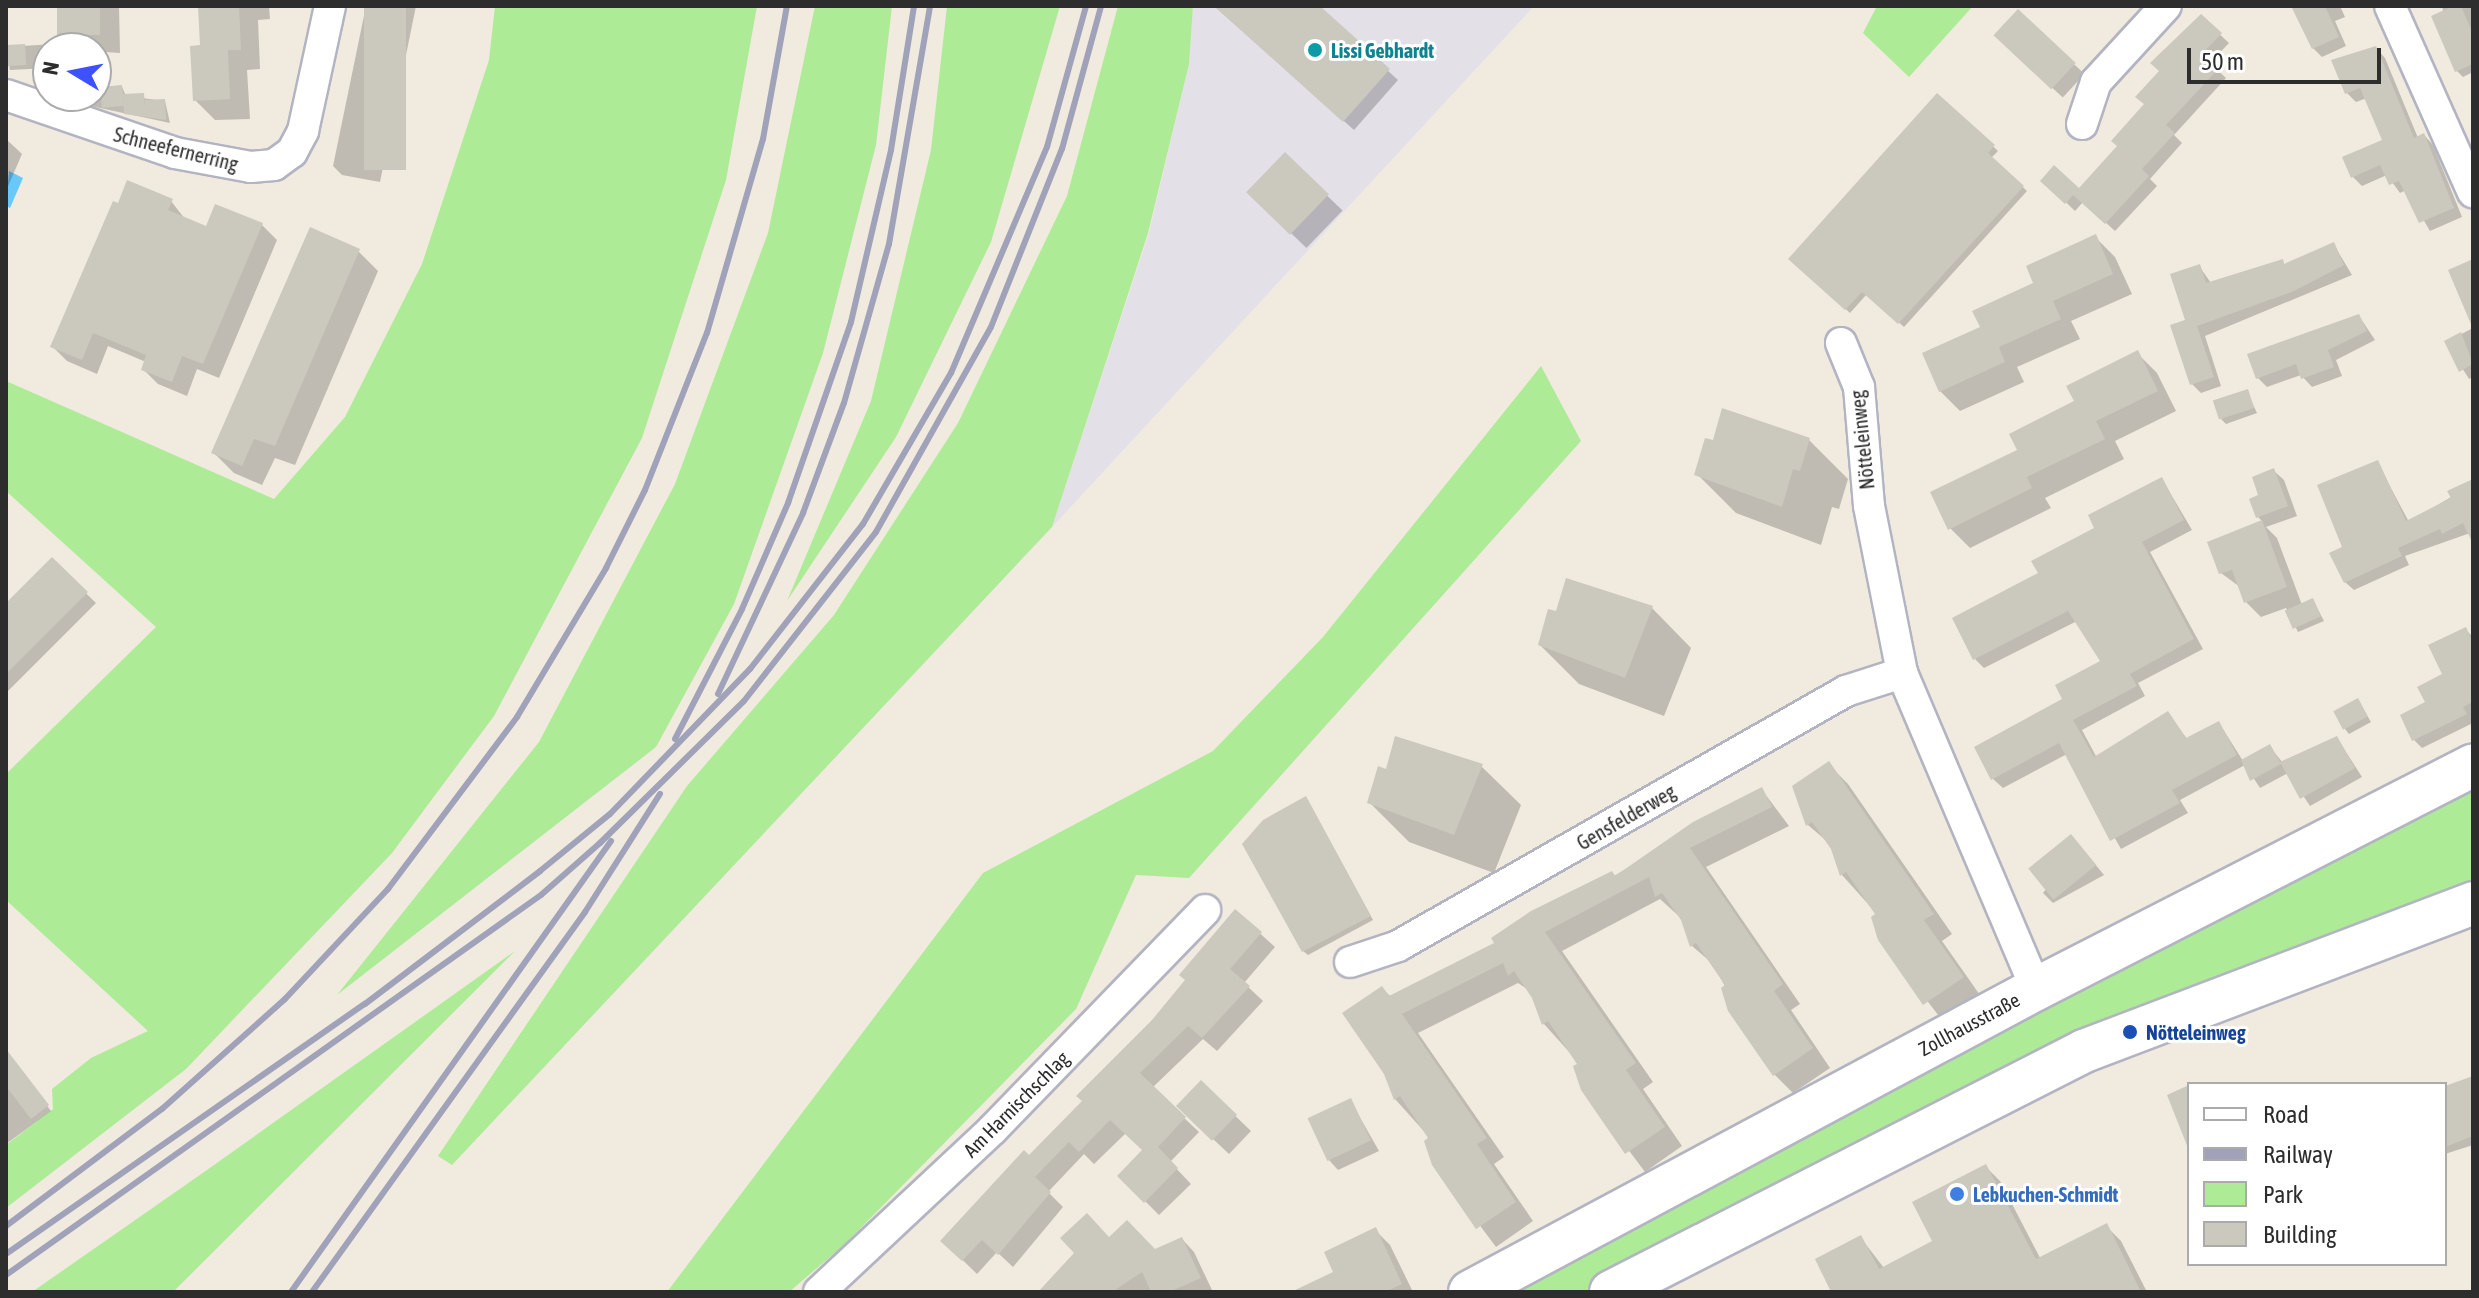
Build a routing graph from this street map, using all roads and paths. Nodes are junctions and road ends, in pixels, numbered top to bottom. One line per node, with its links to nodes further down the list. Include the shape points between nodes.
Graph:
1 (330, 6): 4 (street, Schneefernerring, via 303,131 292,152 274,165 251,167 175,153)
2 (2166, 6): 5 (street, via 2096,82)
3 (2390, 6): 6 (street)
4 (6, 95)
5 (2082, 124)
6 (2473, 192)
7 (1841, 343): 8 (street, Nötteleinweg, via 1859,387 1869,506)
8 (1902, 673): 12 (street, Gensfelderweg, via 1846,691 1398,946); 13 (street, Nötteleinweg)
9 (2473, 765): 13 (main road, Zollhausstraße)
10 (2473, 903): 16 (main road, via 2084,1051)
11 (1205, 910): 14 (street, Am Harnischschlag, via 993,1129)
12 (1350, 962)
13 (2036, 989): 15 (main road, Zollhausstraße)
14 (819, 1292)
15 (1470, 1292)
16 (1611, 1292)

